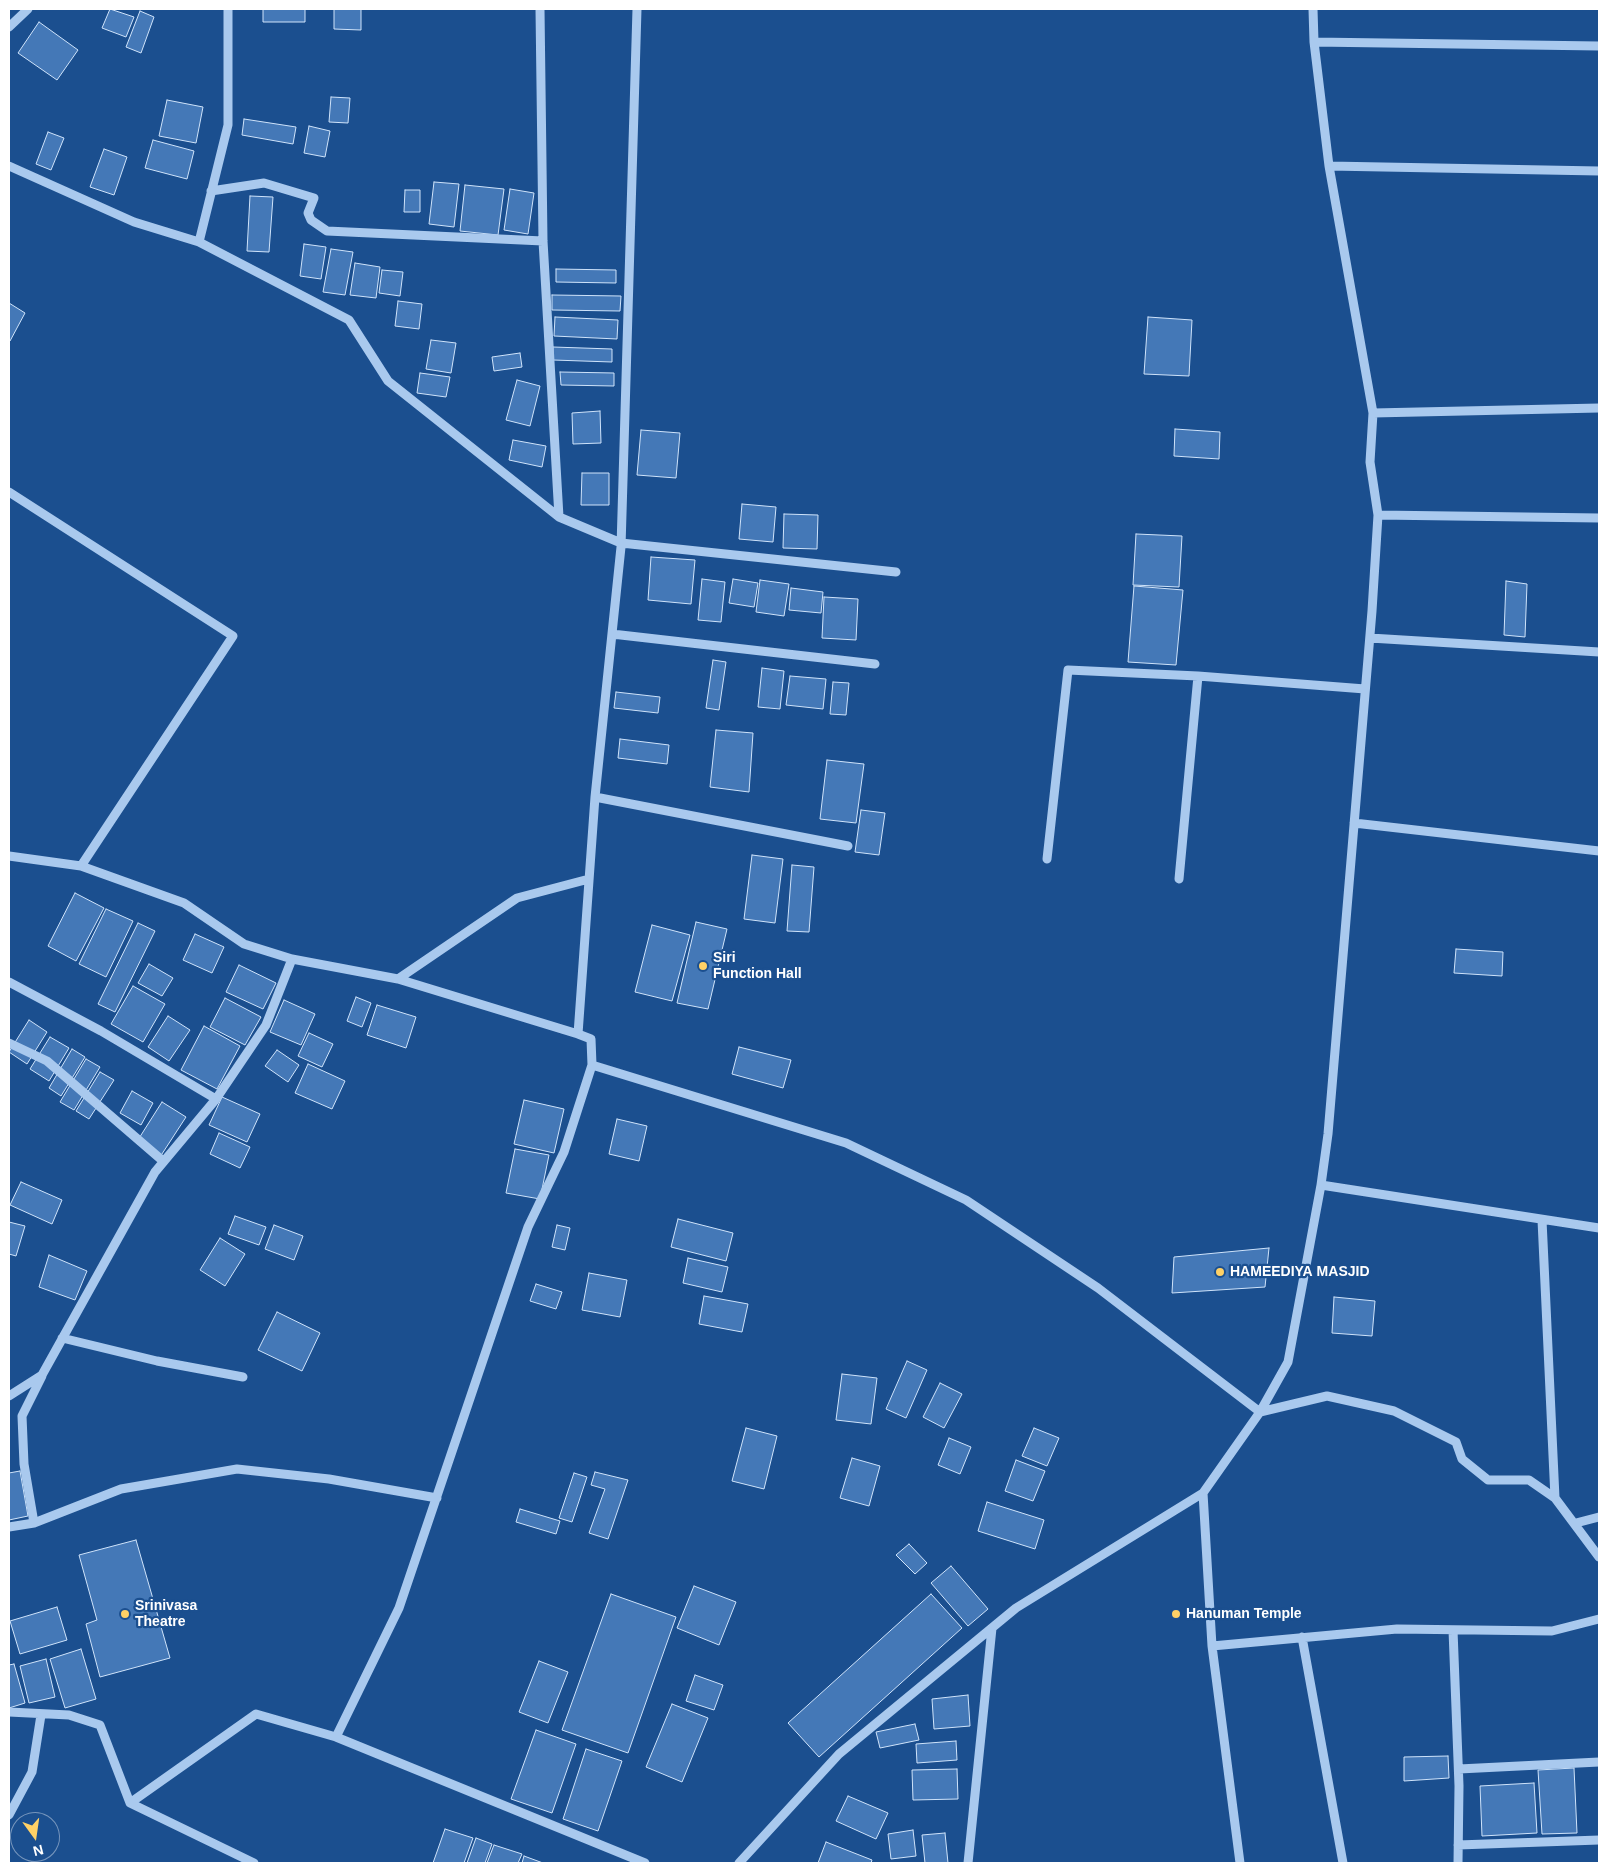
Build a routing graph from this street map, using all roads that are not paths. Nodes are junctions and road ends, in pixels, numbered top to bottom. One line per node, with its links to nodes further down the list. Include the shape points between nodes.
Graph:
1 (28, 9): 6 (street)
2 (228, 9): 12 (street, via 228,125)
3 (540, 9): 13 (street)
4 (637, 9): 21 (street)
5 (1313, 9): 7 (street)
6 (9, 27)
7 (1314, 42): 8 (street); 10 (street)
8 (1599, 46)
9 (9, 166): 14 (street, via 134,222)
10 (1329, 166): 11 (street); 16 (street)
11 (1599, 171)
12 (211, 191): 13 (street, via 264,183 314,198 308,212 311,220 327,231); 14 (street)
13 (543, 241): 19 (street)
14 (199, 242): 19 (street, via 349,320 388,381)
15 (1599, 408): 16 (street)
16 (1373, 413): 18 (street, via 1370,462)
17 (9, 492): 35 (street, via 233,636)
18 (1378, 515): 20 (street); 24 (street)
19 (559, 517): 21 (street)
20 (1599, 518)
21 (622, 542): 22 (street); 23 (street)
22 (896, 572)
23 (612, 634): 26 (street); 29 (street)
24 (1370, 638): 25 (street); 28 (street)
25 (1599, 652)
26 (875, 664)
27 (1198, 676): 28 (street); 34 (street, via 1068,670); 37 (street)
28 (1365, 689): 30 (street)
29 (595, 797): 31 (street); 36 (street)
30 (1354, 823): 32 (street); 46 (street)
31 (848, 846)
32 (1599, 851)
33 (9, 856): 35 (street)
34 (1047, 859)
35 (82, 866): 38 (street, via 184,903 244,944)
36 (589, 879): 39 (street, via 517,898); 41 (street)
37 (1179, 879)
38 (292, 959): 39 (street); 44 (street, via 266,1025)
39 (398, 979): 41 (street)
40 (9, 982): 44 (street, via 102,1031)
41 (578, 1034): 43 (street, via 591,1039)
42 (9, 1043): 45 (street, via 47,1060)
43 (592, 1065): 53 (street, via 846,1143 966,1200 1098,1288); 55 (street, via 564,1152 528,1227)
44 (216, 1099): 45 (street)
45 (163, 1160): 49 (street)
46 (1321, 1185): 47 (street); 53 (street, via 1288,1362)
47 (1542, 1220): 48 (street); 56 (street)
48 (1599, 1228)
49 (62, 1338): 50 (street); 51 (street)
50 (42, 1375): 52 (street); 58 (street, via 22,1416 24,1464)
51 (243, 1377)
52 (9, 1396)
53 (1260, 1412): 54 (street); 56 (street, via 1327,1396 1394,1411 1456,1442 1462,1459 1488,1480 1529,1480)
54 (1203, 1493): 63 (street, via 1016,1608); 66 (street)
55 (437, 1498): 58 (street, via 329,1479 238,1469 121,1489); 69 (street, via 399,1608)
56 (1555, 1498): 59 (street)
57 (1599, 1517): 59 (street)
58 (34, 1523): 60 (street)
59 (1576, 1523): 61 (street)
60 (9, 1527)
61 (1599, 1556)
62 (1599, 1619): 64 (street, via 1552,1631)
63 (992, 1628): 78 (street, via 839,1754); 79 (street)
64 (1453, 1630): 65 (street, via 1397,1629); 71 (street)
65 (1302, 1637): 66 (street); 81 (street)
66 (1212, 1646): 80 (street)
67 (9, 1712): 68 (street)
68 (41, 1715): 72 (street, via 69,1715 100,1725); 73 (street, via 32,1772)
69 (336, 1738): 72 (street, via 256,1714); 77 (street)
70 (1599, 1762): 71 (street)
71 (1459, 1768): 75 (street)
72 (130, 1803): 76 (street)
73 (9, 1815)
74 (1599, 1840): 75 (street)
75 (1458, 1845): 82 (street)
76 (254, 1863)
77 (645, 1863)
78 (739, 1863)
79 (968, 1863)
80 (1240, 1863)
81 (1343, 1863)
82 (1458, 1863)

